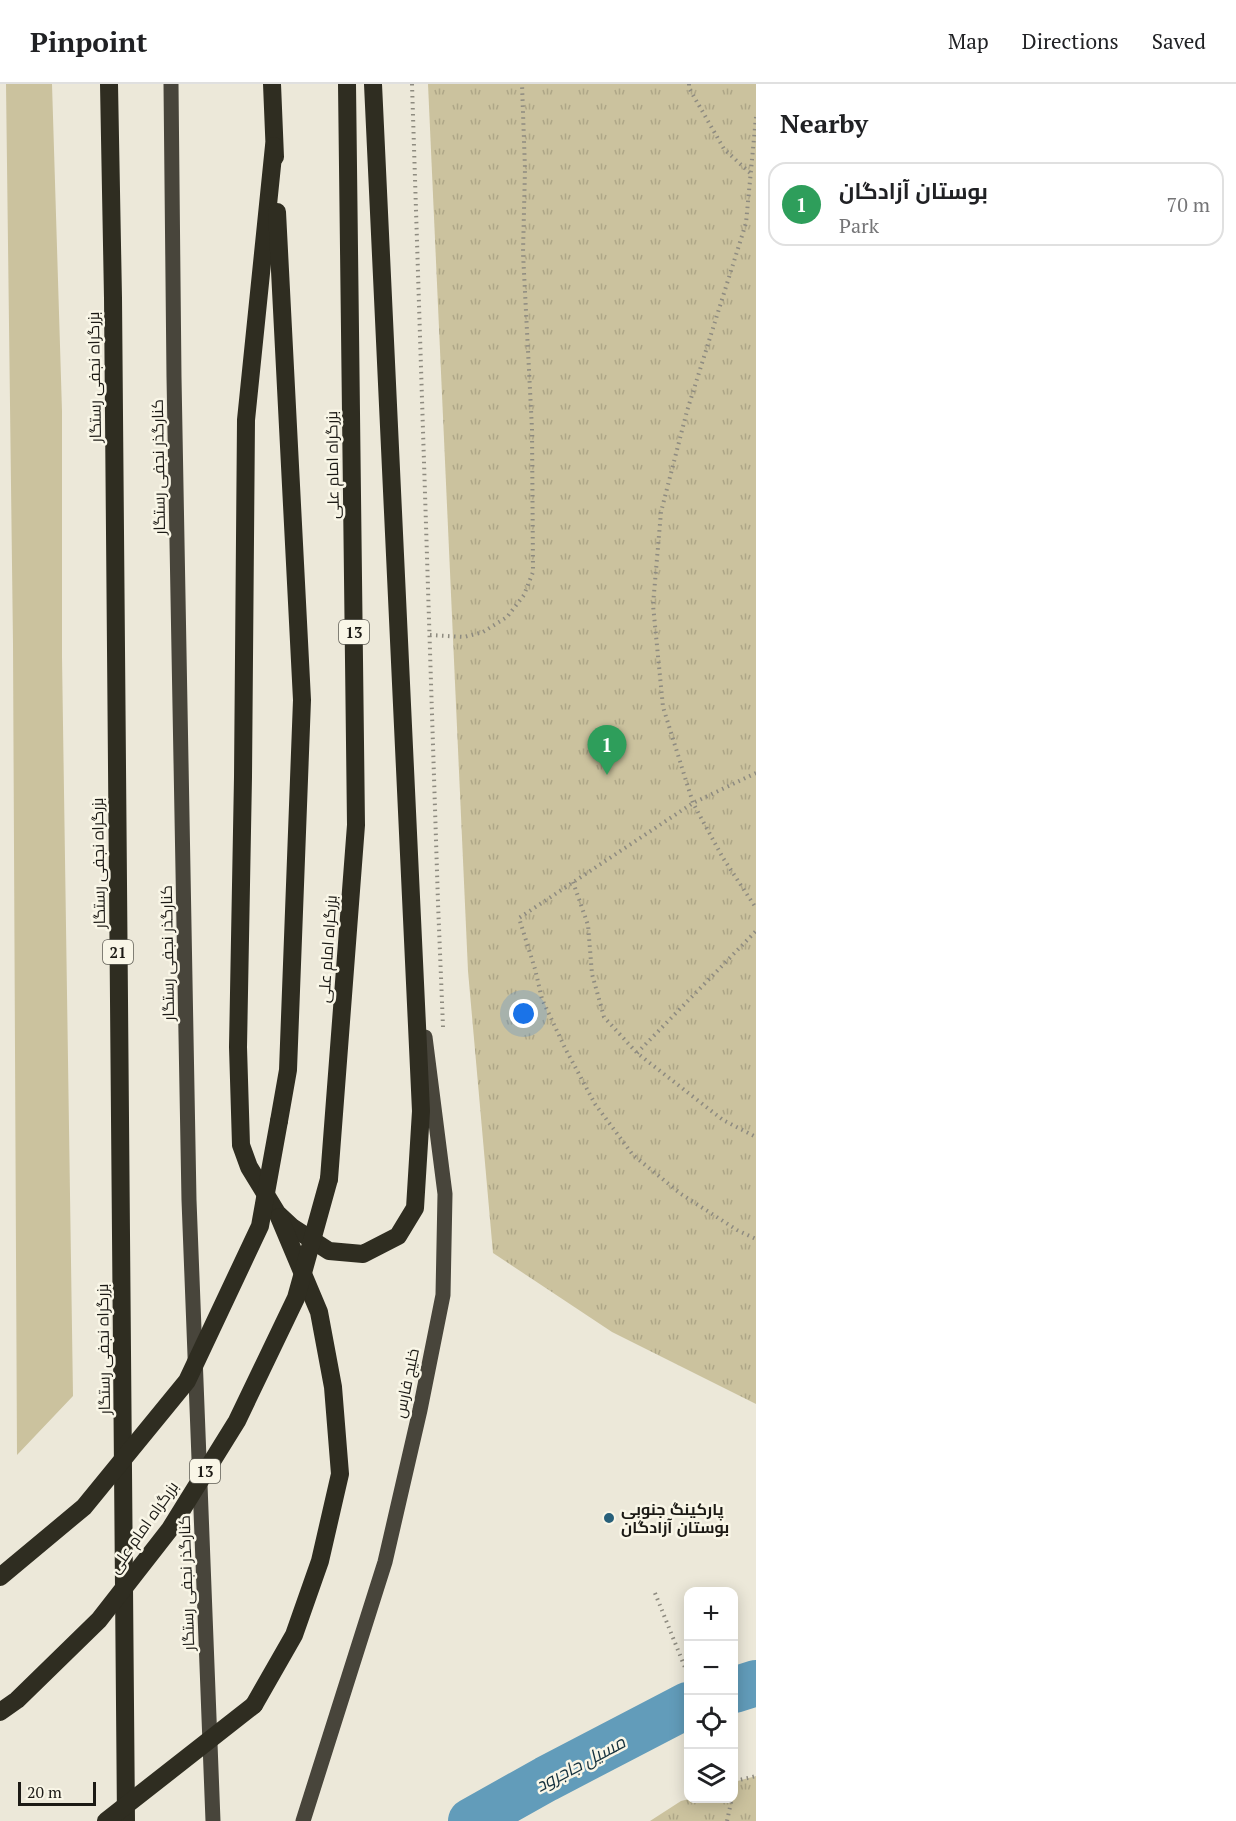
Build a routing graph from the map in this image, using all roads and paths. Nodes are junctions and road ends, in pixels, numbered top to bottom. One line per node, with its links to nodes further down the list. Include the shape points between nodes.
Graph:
1 (109, 84): 30 (highway, بزرگراه نجفی رستگار / 21)
2 (171, 84): 31 (main road, کنارگذر نجفی رستگار, via 189,1200)
3 (272, 84): 9 (highway, بزرگراه امام علی)
4 (347, 84): 25 (highway, بزرگراه امام علی / 13, bridge, via 356,825 329,1179 296,1298 231,1430 170,1529 99,1620)
5 (373, 84): 17 (highway)
6 (522, 84): 11 (path, via 533,572 524,596 507,617 483,632 464,637)
7 (689, 84): 10 (path, via 724,148)
8 (756, 117): 10 (path)
9 (274, 146): 20 (highway, via 246,420 238,1047 241,1145 249,1167); 22 (highway, بزرگراه امام علی, bridge, via 302,700 288,1070 260,1226 187,1381 84,1507)
10 (750, 173): 13 (path, via 746,224 687,411 661,512 653,605 663,707)
11 (430, 635)
12 (756, 773): 13 (path)
13 (693, 803): 14 (path); 15 (path)
14 (573, 882): 18 (path, via 588,925 592,974 604,1017); 21 (path, via 519,918 542,999 564,1048 595,1104 633,1155 681,1194)
15 (756, 908)
16 (756, 931): 18 (path)
17 (413, 940): 20 (highway, via 421,1111 415,1208 398,1236 363,1254 329,1251); 32 (main road, خلیج فارس, via 445,1194 443,1294 385,1562)
18 (637, 1053): 19 (path, via 723,1119)
19 (756, 1137)
20 (277, 1213): 29 (highway, bridge, via 319,1312 333,1387 340,1474 320,1561 294,1635 254,1705)
21 (756, 1239)
22 (0, 1577)
23 (655, 1593): 24 (path)
24 (684, 1665)
25 (0, 1712)
26 (756, 1776): 27 (path)
27 (738, 1778)
28 (731, 1803): 33 (path)
29 (106, 1821)
30 (126, 1821)
31 (213, 1821)
32 (303, 1821)
33 (727, 1821)

